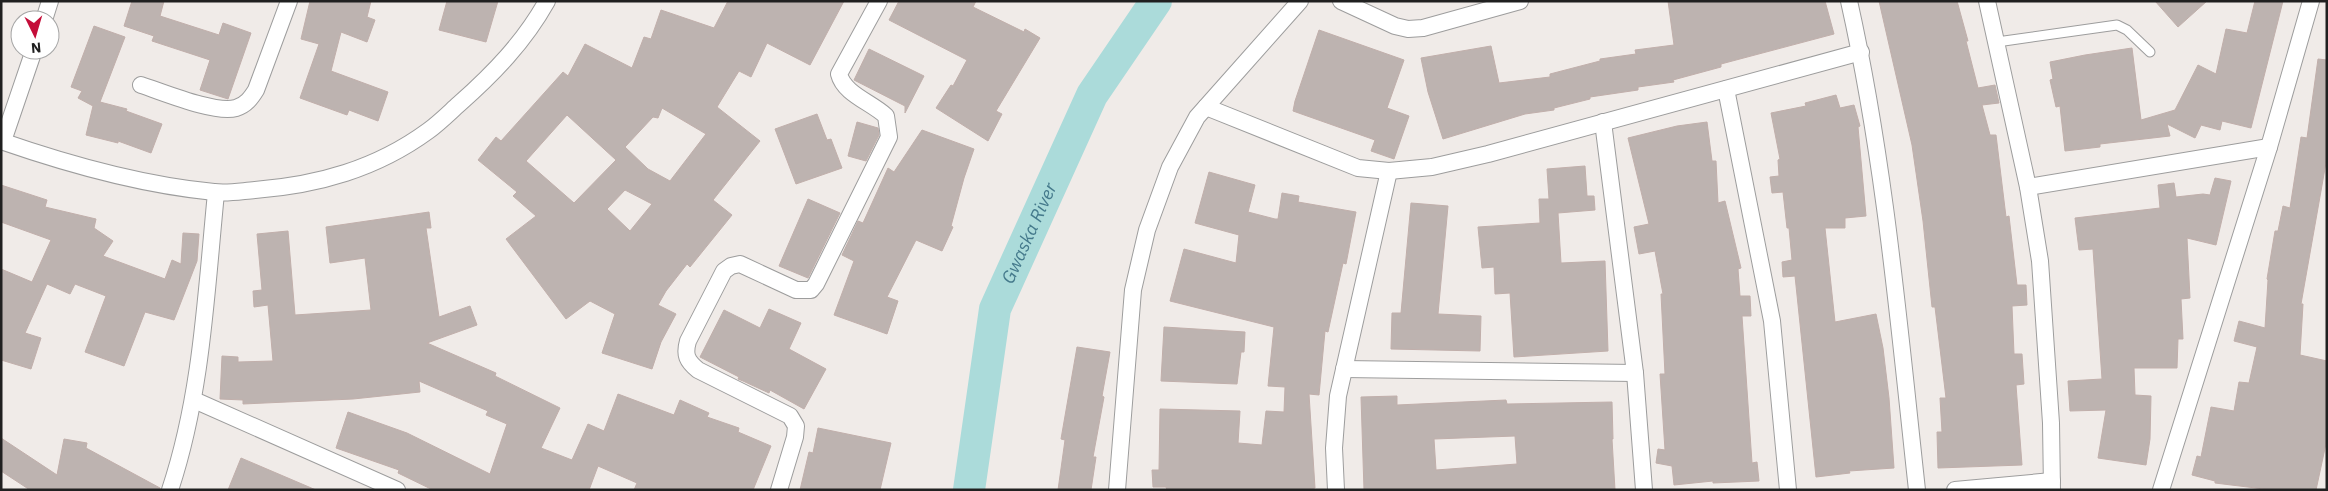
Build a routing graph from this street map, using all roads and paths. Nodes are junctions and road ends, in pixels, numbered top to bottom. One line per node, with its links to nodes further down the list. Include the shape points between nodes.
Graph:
1 (289, 1): 14 (street, via 256,90 247,102 236,108 220,110)
2 (547, 1): 22 (street, via 531,29 499,67 428,131 391,154 343,175 295,186)
3 (879, 1): 29 (street, via 839,74 846,88 886,116 889,137 816,284 811,290 796,290 740,264 731,266 724,271 685,352 689,363 698,370 790,416 796,426 795,437)
4 (1300, 1): 16 (street)
5 (1341, 1): 6 (street, via 1408,29 1423,28)
6 (1520, 1)
7 (1849, 1): 11 (street)
8 (1987, 1): 10 (street)
9 (2311, 1): 19 (street)
10 (1997, 42): 12 (lane, via 2117,25); 21 (street)
11 (1861, 52): 15 (street); 34 (street, via 1887,215)
12 (2150, 52)
13 (30, 60): 18 (street)
14 (141, 86)
15 (1726, 89): 17 (street); 33 (street, via 1772,321)
16 (1206, 107): 20 (street, via 1358,168); 30 (street, via 1197,117 1170,167 1147,230 1133,290)
17 (1603, 122): 20 (street, via 1432,167); 24 (street)
18 (2, 141): 22 (street, via 135,180)
19 (2269, 148): 21 (street); 36 (street)
20 (1389, 171): 23 (street)
21 (2028, 187): 26 (street, via 2040,261)
22 (216, 193): 25 (street)
23 (1344, 369): 24 (street); 31 (street, via 1338,396 1334,448)
24 (1635, 374): 32 (street)
25 (194, 400): 27 (street); 28 (street)
26 (2052, 486): 35 (street)
27 (170, 490)
28 (397, 490)
29 (780, 490)
30 (1117, 490)
31 (1336, 490)
32 (1644, 490)
33 (1788, 490)
34 (1917, 490)
35 (1955, 490)
36 (2162, 490)

